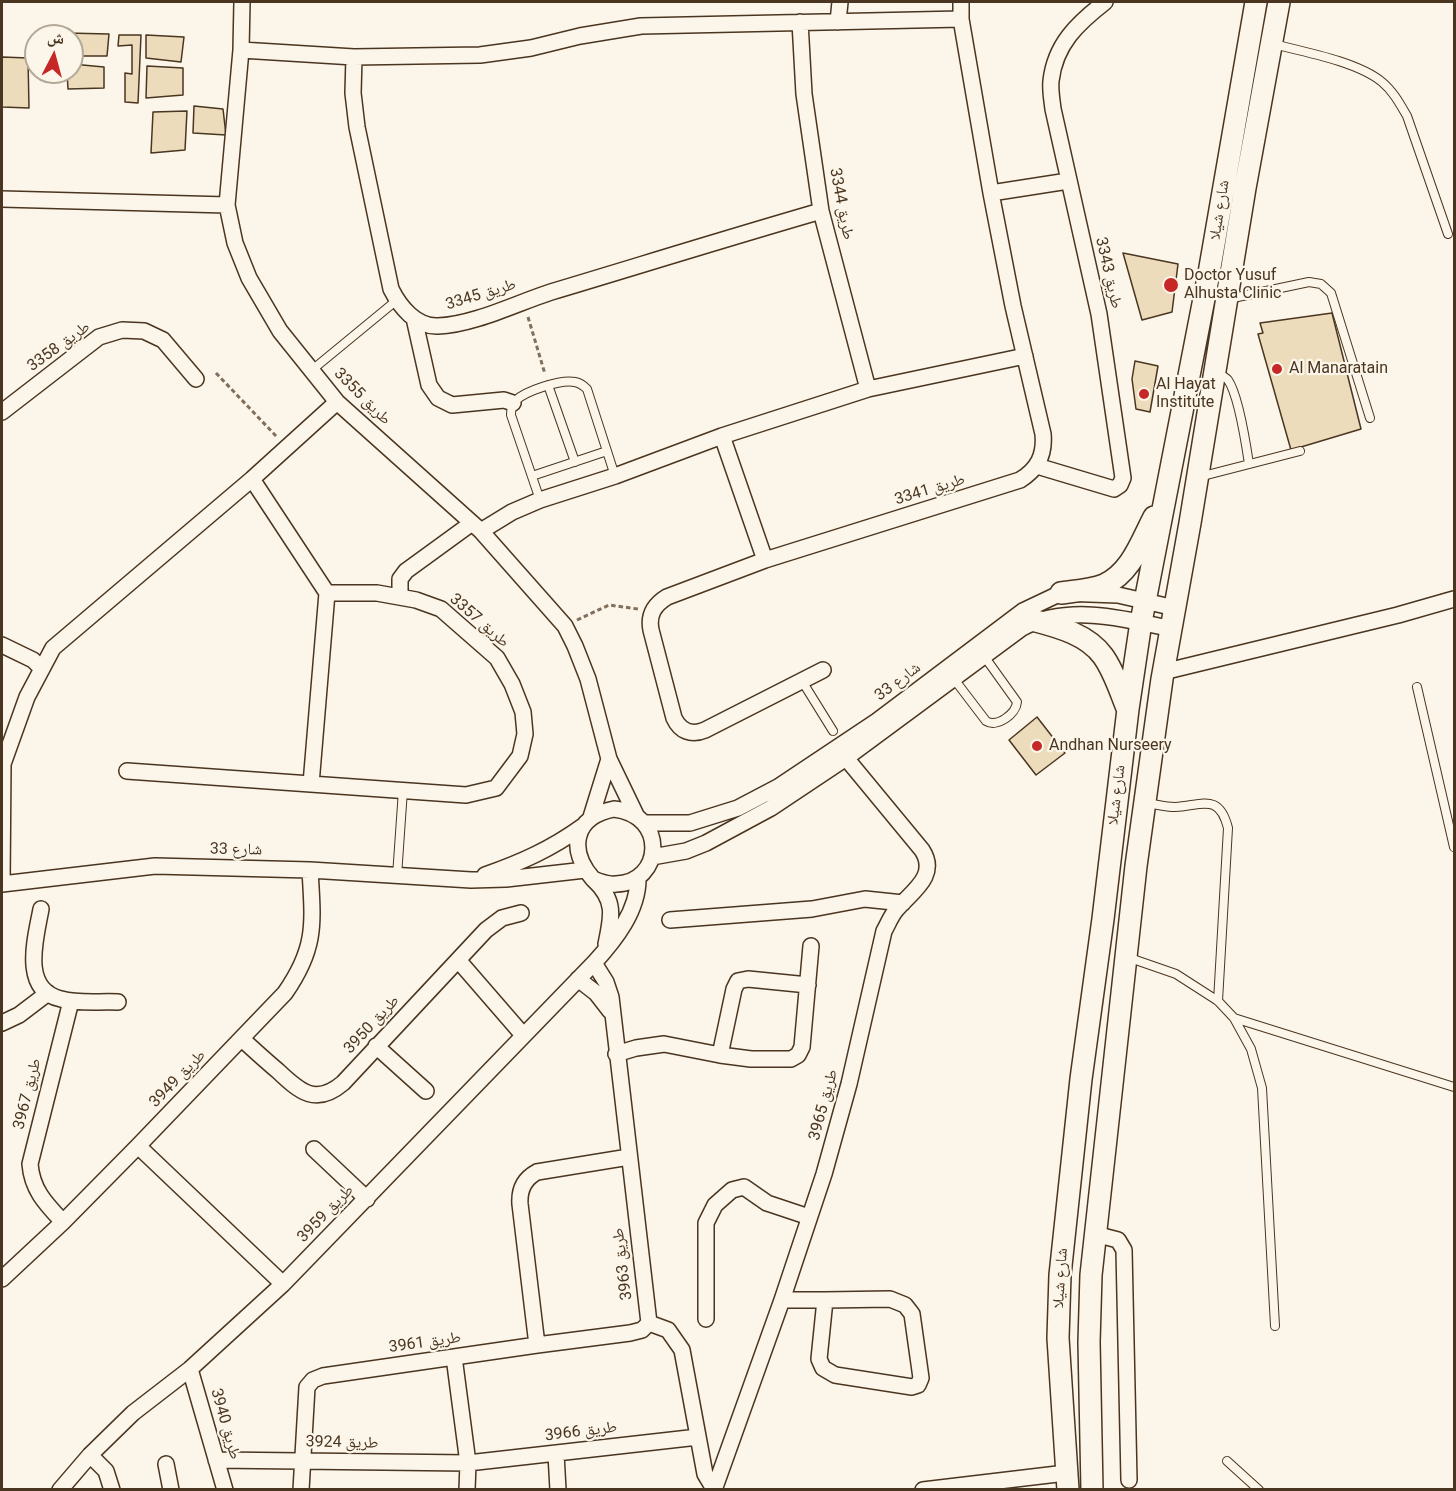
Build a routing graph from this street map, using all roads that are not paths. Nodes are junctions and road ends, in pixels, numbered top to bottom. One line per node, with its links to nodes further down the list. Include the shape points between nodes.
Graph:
1 (242, 2): 11 (street, طريق 3355)
2 (840, 2): 9 (street)
3 (961, 2): 7 (street)
4 (1105, 2): 13 (street, طريق 3343, via 1072,29 1058,54 1051,81)
5 (1256, 2): 42 (main road, شارع شيلا)
6 (1279, 2): 10 (main road, شارع شيلا)
7 (961, 19): 9 (street); 14 (street)
8 (800, 22): 9 (street); 12 (street, via 641,26 480,55); 17 (street, طريق 3344, via 804,94)
9 (838, 22)
10 (1271, 44): 18 (lane, via 1365,71 1383,82 1407,116); 19 (main road, شارع شيلا)
11 (241, 50): 12 (street); 16 (street, طريق 3355)
12 (354, 57): 20 (street, via 357,127 391,289)
13 (1068, 180): 14 (street); 37 (street, طريق 3343, via 1099,314 1123,478 1114,489)
14 (991, 193): 22 (street)
15 (2, 199): 16 (street)
16 (227, 205): 23 (street, طريق 3355, via 235,243 249,278 280,331)
17 (821, 211): 21 (street, طريق 3345, via 467,321 437,327); 27 (street, طريق 3344)
18 (1448, 234)
19 (1227, 299): 24 (main road, شارع شيلا); 31 (lane, via 1309,282 1321,284 1331,293)
20 (397, 300): 21 (street); 23 (lane)
21 (414, 318): 29 (street, via 429,385 438,398 452,405 504,400)
22 (1025, 356): 27 (street); 37 (street, via 1043,434 1042,456)
23 (312, 370): 28 (street, طريق 3355)
24 (1215, 372): 36 (lane, via 1231,386); 40 (main road, شارع شيلا)
25 (196, 379): 30 (street, طريق 3358, via 163,339 144,331 122,330 99,337)
26 (548, 385): 29 (lane); 33 (lane, via 577,382 587,389); 35 (lane)
27 (868, 389): 32 (street)
28 (337, 402): 41 (street); 44 (street, طريق 3355)
29 (513, 403): 38 (lane, via 511,415)
30 (2, 412)
31 (1370, 418)
32 (722, 436): 39 (street); 45 (street)
33 (607, 451): 35 (lane); 39 (lane)
34 (1300, 451): 36 (lane)
35 (575, 462): 38 (lane)
36 (1250, 464): 40 (lane)
37 (1037, 466): 45 (street, طريق 3341, via 1020,480)
38 (532, 476): 43 (lane)
39 (615, 476): 43 (street)
40 (1197, 477): 51 (main road, شارع شيلا)
41 (252, 478): 46 (street); 57 (street, via 53,648)
42 (1166, 492): 47 (main road, via 1132,560 1120,574 1104,585); 50 (main road, شارع شيلا)
43 (540, 500): 44 (street)
44 (477, 527): 48 (street, via 406,571 400,579); 66 (street, طريق 3355, via 564,626 588,679)
45 (765, 560): 61 (street, طريق 3341, via 667,597 652,611 651,630 674,718 681,729 699,733)
46 (327, 593): 48 (street, طريق 3357); 69 (street)
47 (1061, 593): 50 (street, شارع 33); 72 (street, شارع 33, via 1023,611 877,721 778,787 738,808 690,823)
48 (400, 597): 70 (street, طريق 3357, via 441,609 497,658 523,712 525,734 520,756 496,788 466,795)
49 (1455, 599): 59 (street)
50 (1145, 600): 51 (street, شارع 33); 53 (main road, شارع شيلا)
51 (1174, 608): 54 (main road, شارع شيلا)
52 (1036, 621): 53 (street, شارع 33, via 1081,614); 56 (street, شارع 33); 63 (main road, via 1072,633 1102,654)
53 (1140, 622): 54 (street, شارع 33); 63 (main road, شارع شيلا)
54 (1172, 629): 59 (main road, شارع شيلا)
55 (2, 645): 57 (street, via 33,660)
56 (984, 656): 60 (street, شارع 33); 60 (lane, via 1017,702 1015,710 998,723 986,721)
57 (42, 669): 67 (street)
58 (823, 670): 61 (street)
59 (1163, 672): 71 (main road, شارع شيلا)
60 (954, 679): 65 (street, شارع 33)
61 (802, 681): 64 (lane)
62 (1417, 687): 74 (lane)
63 (1128, 709): 133 (main road, شارع شيلا, via 1060,1275 1058,1338)
64 (833, 731)
65 (846, 758): 75 (street, شارع 33, via 771,808 706,843); 82 (street, طريق 3965, via 926,856 926,878)
66 (609, 759): 72 (street, طريق 3355); 73 (street)
67 (2, 764): 81 (street)
68 (127, 771): 69 (street, طريق 3357)
69 (311, 784): 70 (street, طريق 3357)
70 (403, 790): 78 (lane)
71 (1144, 803): 88 (main road, شارع شيلا); 95 (lane, via 1173,807 1203,802 1224,814 1228,828)
72 (640, 819): 73 (street, via 625,810 614,809); 75 (street, via 651,834)
73 (587, 822): 77 (street, via 578,849); 80 (street, شارع 33, via 556,845)
74 (1455, 847)
75 (652, 857): 79 (street)
76 (310, 870): 78 (street, شارع 33); 81 (street, شارع 33, via 155,866); 101 (street, طريق 3949, via 313,918 309,950 285,993)
77 (589, 875): 79 (street, via 616,885); 80 (street, شارع 33); 87 (street, طريق 3959, via 602,887 611,908)
78 (397, 876): 80 (street, شارع 33)
79 (638, 877): 87 (street, طريق 3959, via 634,904)
80 (471, 880)
81 (2, 884)
82 (903, 903): 85 (street, via 866,899 812,909); 111 (street, طريق 3965, via 884,931 843,1106)
83 (41, 909): 93 (street, via 33,962 35,974)
84 (521, 913): 89 (street, طريق 3950, via 502,918)
85 (670, 920)
86 (811, 946): 92 (street)
87 (605, 950): 90 (street, طريق 3959)
88 (1125, 957): 95 (lane, via 1176,974); 113 (main road, شارع شيلا)
89 (458, 960): 100 (street); 102 (street, طريق 3950)
90 (594, 963): 91 (street, طريق 3959); 97 (street, طريق 3963, via 608,990)
91 (578, 979): 97 (street); 100 (street, طريق 3959)
92 (808, 985): 104 (street, via 738,981); 104 (street, via 798,1055 792,1059 751,1059)
93 (48, 993): 94 (street); 99 (street)
94 (71, 1001): 96 (street); 112 (street, طريق 3967, via 30,1164 37,1192)
95 (1218, 1001): 98 (lane)
96 (118, 1002)
97 (612, 1013): 103 (street, طريق 3963)
98 (1234, 1018): 105 (lane); 120 (lane, via 1251,1049 1262,1088)
99 (2, 1023)
100 (523, 1035): 110 (street, طريق 3959)
101 (242, 1039): 102 (street, طريق 3950, via 297,1089 316,1095 336,1089); 107 (street, طريق 3949)
102 (376, 1046): 106 (street)
103 (616, 1054): 104 (street, via 664,1044); 109 (street, طريق 3963)
104 (720, 1055)
105 (1455, 1087)
106 (426, 1091)
107 (138, 1146): 112 (street, طريق 3949); 115 (street)
108 (314, 1149): 110 (street)
109 (629, 1157): 119 (street, طريق 3963); 121 (street, via 544,1170 530,1176 521,1189)
110 (367, 1198): 115 (street, طريق 3959)
111 (809, 1217): 116 (street, طريق 3965); 118 (street, via 767,1203 744,1187 732,1190 715,1205 705,1223)
112 (63, 1222): 114 (street, طريق 3949)
113 (1095, 1234): 132 (street, via 1118,1240 1124,1250); 143 (main road, شارع شيلا, via 1089,1342)
114 (2, 1279)
115 (283, 1284): 123 (street, طريق 3959)
116 (782, 1300): 117 (street); 134 (street, طريق 3965)
117 (825, 1300): 117 (street, via 890,1299 905,1305 913,1320 921,1378 918,1385 826,1371 819,1359)
118 (706, 1319)
119 (649, 1323): 121 (street, طريق 3961, via 630,1333); 124 (street, via 668,1330 682,1350)
120 (1275, 1326)
121 (537, 1345): 122 (street, طريق 3961)
122 (454, 1357): 128 (street, طريق 3961, via 312,1380 308,1387); 130 (street)
123 (190, 1369): 126 (street, طريق 3959, via 133,1413); 127 (street, طريق 3940)
124 (698, 1437): 125 (street, طريق 3966); 134 (street, via 705,1474)
125 (556, 1454): 130 (street, طريق 3966); 141 (street)
126 (90, 1455): 135 (street, طريق 3959); 136 (street, via 106,1471)
127 (216, 1460): 128 (street, طريق 3924); 138 (street, طريق 3940)
128 (302, 1461): 130 (street, طريق 3924); 139 (street, طريق 3961)
129 (1227, 1461): 144 (lane)
130 (468, 1463): 140 (street)
131 (166, 1464): 137 (street)
132 (1129, 1480)
133 (1067, 1481): 142 (street)
134 (714, 1489)
135 (60, 1490)
136 (112, 1490)
137 (171, 1490)
138 (225, 1490)
139 (302, 1490)
140 (467, 1490)
141 (558, 1490)
142 (923, 1490)
143 (1092, 1490)
144 (1259, 1490)

